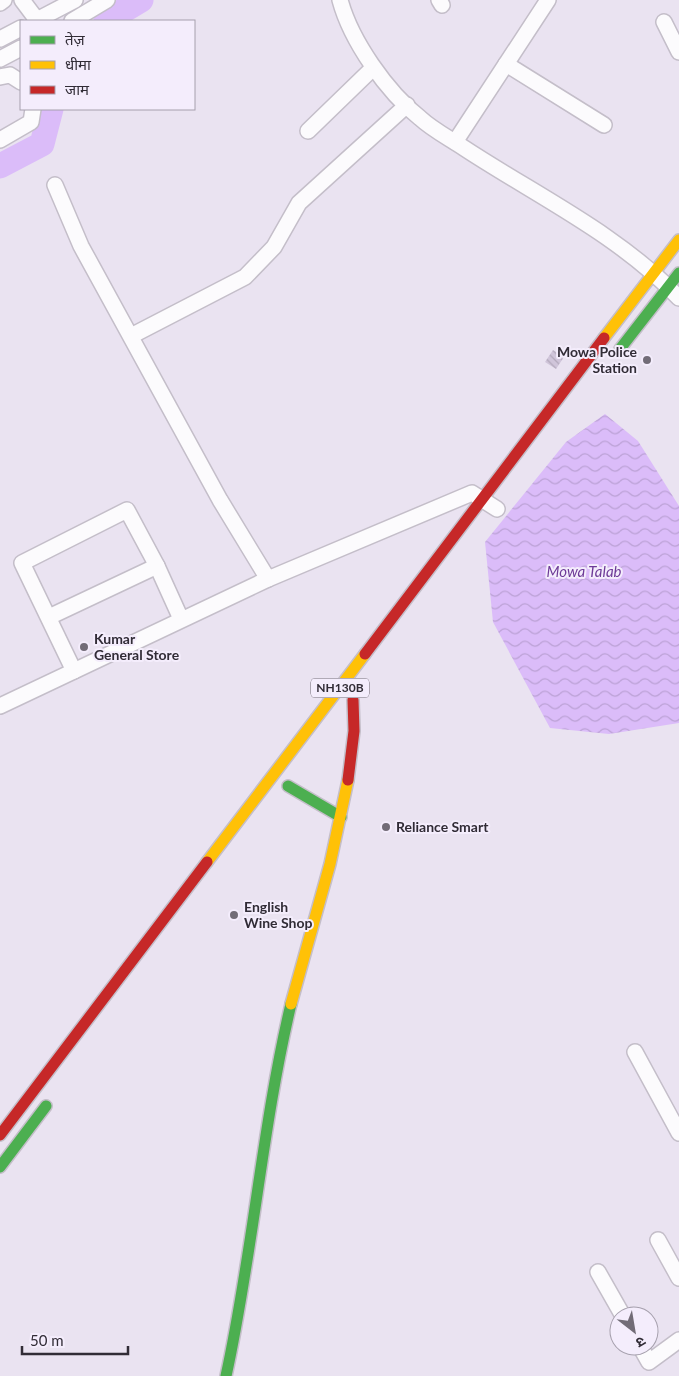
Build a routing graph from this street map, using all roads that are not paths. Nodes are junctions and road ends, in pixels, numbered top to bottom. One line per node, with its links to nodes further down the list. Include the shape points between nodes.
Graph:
1 (4, 0): 7 (street)
2 (22, 0): 8 (street)
3 (75, 0): 9 (street)
4 (107, 0): 10 (street)
5 (340, 0): 18 (street, via 343,13)
6 (548, 0): 17 (street)
7 (0, 3)
8 (35, 20)
9 (38, 20)
10 (74, 20)
11 (664, 22): 15 (street)
12 (20, 29): 13 (street)
13 (0, 39)
14 (20, 49): 16 (street)
15 (679, 52)
16 (0, 59)
17 (506, 64): 23 (street); 26 (street)
18 (373, 68): 21 (street); 24 (street)
19 (0, 77): 20 (street, via 10,75)
20 (20, 81)
21 (407, 105): 26 (street, via 419,118); 32 (street, via 300,203 274,247 245,276)
22 (33, 110): 25 (street, via 31,122)
23 (604, 125)
24 (308, 131)
25 (0, 140)
26 (455, 142): 30 (street, via 605,235)
27 (55, 185): 32 (street, via 81,246)
28 (679, 240): 30 (main road, NH130B)
29 (679, 273): 31 (main road)
30 (654, 274): 31 (street); 34 (main road, NH130B)
31 (674, 292): 33 (main road)
32 (131, 336): 37 (street, via 215,491)
33 (615, 356)
34 (484, 500): 35 (street); 37 (street, via 472,493); 48 (main road, NH130B)
35 (497, 509)
36 (157, 566): 38 (street); 38 (street, via 127,510 22,563); 39 (street)
37 (268, 579): 39 (street)
38 (49, 618): 40 (street)
39 (181, 619): 40 (street)
40 (74, 671): 41 (street)
41 (0, 706)
42 (339, 718): 44 (main road, NH130B, via 356,696 355,729)
43 (288, 786): 44 (main road)
44 (341, 817): 58 (main road, via 285,1029 268,1119 243,1292)
45 (636, 1052): 47 (street)
46 (54, 1096): 49 (main road)
47 (679, 1133)
48 (0, 1135)
49 (0, 1167)
50 (658, 1240): 52 (street)
51 (598, 1272): 53 (street)
52 (679, 1278)
53 (617, 1306)
54 (679, 1340): 55 (street)
55 (659, 1355)
56 (646, 1356): 57 (street, via 649,1362)
57 (657, 1356)
58 (226, 1376)

